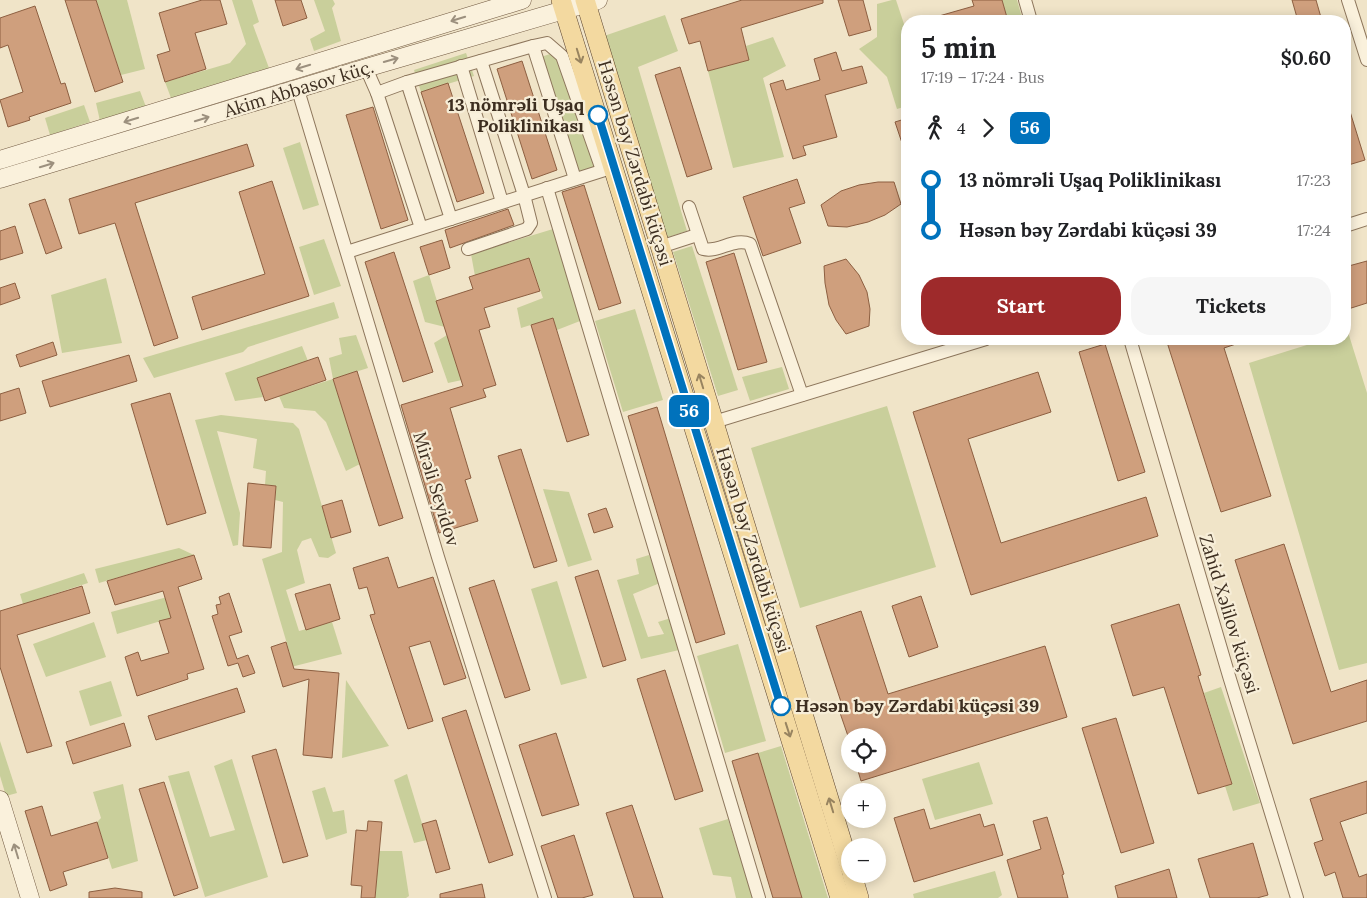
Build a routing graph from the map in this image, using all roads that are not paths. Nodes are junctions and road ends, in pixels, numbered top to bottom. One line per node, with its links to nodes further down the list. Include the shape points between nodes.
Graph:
1 (522, 0): 5 (main road, Akim Abbasov küç.)
2 (1025, 0): 7 (street)
3 (1348, 0): 10 (street)
4 (590, 1): 6 (main road, Akim Abbasov küç.); 30 (main road, Həsən bəy Zərdabi küçəsi)
5 (486, 5): 9 (main road, Akim Abbasov küç., one-way to 9)
6 (563, 5): 13 (main road, Akim Abbasov küç., one-way to 6); 18 (main road, Həsən bəy Zərdabi küçəsi, one-way to 18)
7 (1030, 15)
8 (534, 46): 11 (street); 18 (street, via 547,43 562,56); 20 (street)
9 (360, 49): 13 (main road); 17 (main road, Akim Abbasov küç., one-way to 17)
10 (1367, 60)
11 (481, 61): 12 (street); 22 (street)
12 (460, 66): 14 (street); 23 (street)
13 (366, 68): 15 (main road, Akim Abbasov küç.); 16 (street)
14 (407, 82): 16 (street); 25 (street)
15 (298, 90): 19 (main road, Akim Abbasov küç., one-way to 15); 32 (street, Mirəli Seyidov)
16 (377, 93): 28 (street)
17 (0, 160)
18 (608, 169): 20 (street); 43 (main road, Həsən bəy Zərdabi küçəsi, one-way to 43)
19 (0, 179)
20 (575, 179): 21 (street)
21 (547, 188): 22 (street); 42 (street)
22 (524, 195): 23 (street); 31 (street, via 531,223 527,229)
23 (502, 202): 25 (street)
24 (689, 207): 29 (street)
25 (451, 219): 28 (street)
26 (1367, 219): 27 (street)
27 (1351, 224)
28 (421, 228): 32 (street)
29 (697, 235): 30 (street); 35 (street, via 703,249 732,243 750,244)
30 (660, 247): 36 (main road, Həsən bəy Zərdabi küçəsi, one-way to 30)
31 (468, 249)
32 (346, 252): 41 (street, Mirəli Seyidov)
33 (966, 345): 35 (street)
34 (1132, 345): 45 (street, Zahid Xəlilov küçəsi)
35 (802, 395): 36 (street)
36 (714, 422): 38 (main road, Həsən bəy Zərdabi küçəsi, one-way to 36)
37 (0, 800): 40 (main road, one-way to 37)
38 (841, 838)
39 (855, 883): 44 (main road)
40 (30, 898)
41 (545, 898)
42 (759, 898)
43 (840, 898)
44 (859, 898)
45 (1297, 898)

